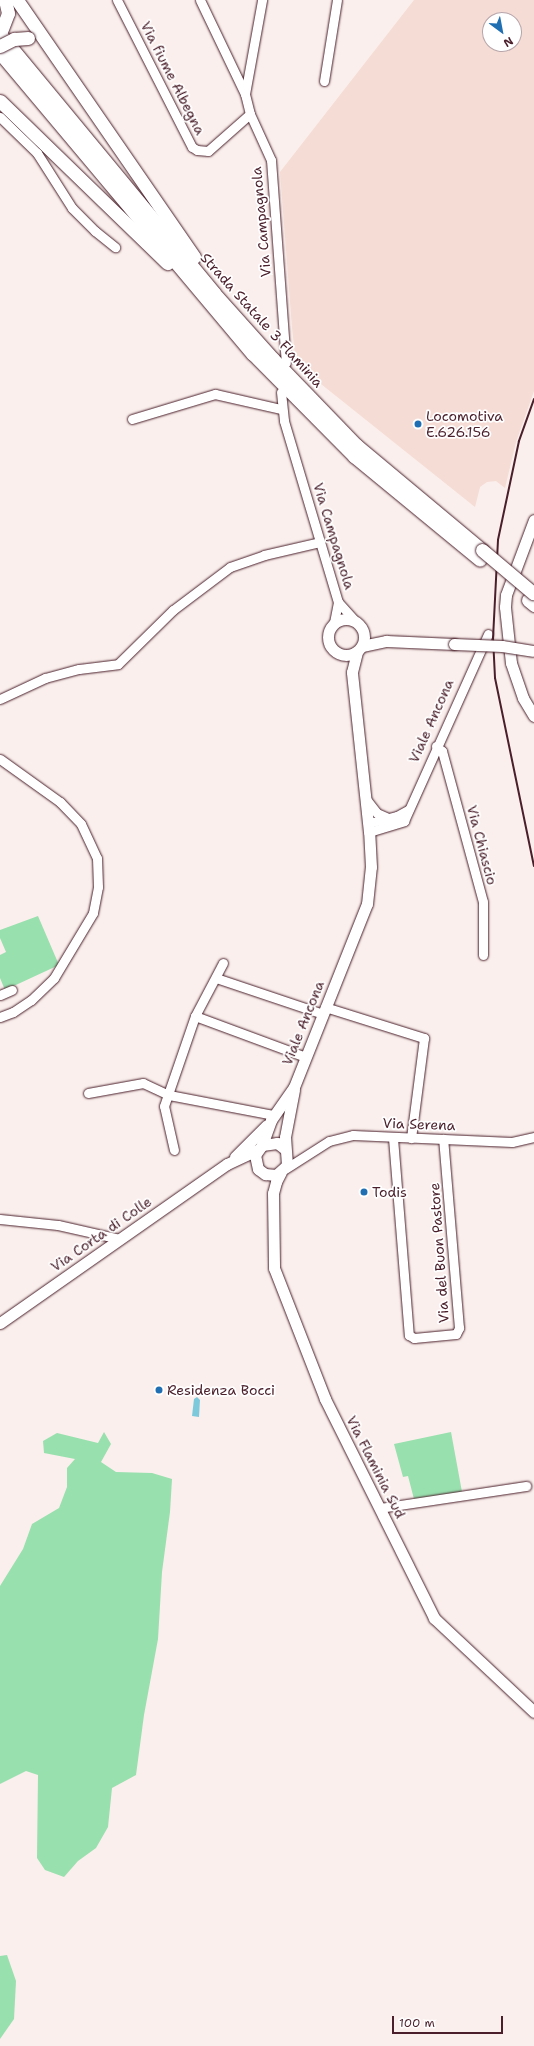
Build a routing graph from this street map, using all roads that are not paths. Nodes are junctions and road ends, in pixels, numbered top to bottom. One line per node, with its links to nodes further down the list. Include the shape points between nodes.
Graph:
1 (6, 0): 7 (highway, via 8,13)
2 (17, 0): 8 (highway)
3 (116, 0): 14 (street, Via fiume Albegna, via 192,147 208,151)
4 (200, 0): 12 (street, Via Campagnola)
5 (262, 0): 12 (street)
6 (337, 0): 11 (street)
7 (0, 34): 17 (highway, Strada Statale 3 Flaminia)
8 (48, 45): 9 (highway, bridge, via 28,38 14,39); 17 (highway)
9 (0, 46)
10 (0, 53): 18 (highway, Strada Statale 3 Flaminia)
11 (324, 81)
12 (246, 94): 14 (street, Via Campagnola)
13 (0, 101): 18 (highway, via 170,266 222,326)
14 (250, 114): 19 (street, Via Campagnola, via 267,148 273,174)
15 (0, 116): 16 (street, via 37,153 72,208)
16 (115, 247)
17 (253, 337): 25 (highway, Strada Statale 3 Flaminia, via 356,445)
18 (253, 354): 25 (highway, Strada Statale 3 Flaminia, via 354,456)
19 (286, 362)
20 (281, 392): 21 (street, Via Campagnola)
21 (281, 409): 22 (street, via 215,394); 24 (street, Via Campagnola)
22 (132, 419)
23 (534, 520): 38 (main road, via 506,595 505,621 511,663 523,698)
24 (320, 542): 27 (street, Via Campagnola); 37 (street, via 264,555 230,568 173,610 118,664 79,669 45,678)
25 (481, 555): 26 (highway, Strada Statale 3 Flaminia, bridge)
26 (532, 598)
27 (338, 602): 28 (street, Via Campagnola); 29 (street, Via Campagnola)
28 (354, 620): 29 (main road, via 343,619); 30 (main road, Via Campagnola)
29 (334, 623): 35 (main road, Via Campagnola, via 328,634 329,645)
30 (364, 634): 32 (main road); 33 (main road, Via Campagnola)
31 (488, 634): 39 (street, Viale Ancona)
32 (386, 641): 33 (main road); 34 (main road, bridge, via 502,646)
33 (360, 649): 35 (main road); 36 (main road, Via Campagnola)
34 (534, 651)
35 (344, 655): 36 (main road, Via Campagnola)
36 (352, 672): 41 (main road, Via Campagnola)
37 (0, 699)
38 (534, 716)
39 (436, 746): 42 (street, Viale Ancona); 46 (street, Via Chiascio, via 442,751 483,902)
40 (0, 759): 53 (street, via 60,802 81,824 93,847 98,879 93,913 54,978 31,1000)
41 (366, 799): 43 (street, via 377,813); 44 (main road, Via Campagnola)
42 (408, 810): 43 (street, via 397,816); 44 (street, Viale Ancona, via 404,821)
43 (386, 817): 44 (street)
44 (369, 827): 45 (main road, Via Campagnola, via 371,867)
45 (367, 904): 51 (main road, Viale Ancona)
46 (483, 955)
47 (223, 963): 48 (street)
48 (216, 978): 51 (street); 52 (street)
49 (12, 990): 50 (street)
50 (0, 995)
51 (324, 1010): 54 (main road, Viale Ancona); 62 (street, via 424,1038)
52 (195, 1016): 54 (street); 57 (street)
53 (0, 1017)
54 (306, 1057): 55 (main road, Viale Ancona)
55 (294, 1087): 58 (main road, Viale Ancona); 59 (main road, Viale Ancona)
56 (88, 1093): 57 (street, via 143,1083)
57 (169, 1095): 59 (street); 65 (street, via 164,1106)
58 (289, 1114): 59 (street, via 285,1109); 66 (main road, Viale Ancona)
59 (274, 1115): 64 (main road, Viale Ancona); 68 (main road, Viale Ancona)
60 (534, 1137): 63 (street, Via Serena, via 512,1142)
61 (393, 1138): 62 (street, Via Serena); 63 (street, Via del Buon Pastore, via 409,1334 414,1338 456,1334 459,1328); 67 (street, Via Serena, via 339,1137)
62 (411, 1138): 63 (street, Via Serena)
63 (443, 1139)
64 (260, 1148): 66 (main road, via 277,1143); 68 (main road, Via Corta di Colle); 69 (main road)
65 (174, 1150)
66 (286, 1150): 67 (street, via 295,1157); 70 (main road, Via Flaminia Sud, via 288,1161)
67 (307, 1156): 70 (street, Via Serena)
68 (224, 1166): 69 (main road, Via Corta di Colle); 74 (main road, Via Corta di Colle)
69 (257, 1166): 71 (main road, Via Flaminia Sud)
70 (283, 1170): 71 (main road); 72 (main road, Via Flaminia Sud)
71 (265, 1174): 72 (main road, Via Flaminia Sud)
72 (273, 1193): 77 (main road, Via Flaminia Sud, via 273,1253 282,1291 325,1399)
73 (0, 1219): 74 (street, via 58,1226)
74 (120, 1239): 75 (main road, Via Corta di Colle)
75 (0, 1323)
76 (526, 1486): 77 (street)
77 (380, 1508): 78 (main road, Via Flaminia Sud, via 434,1618)
78 (534, 1712)

